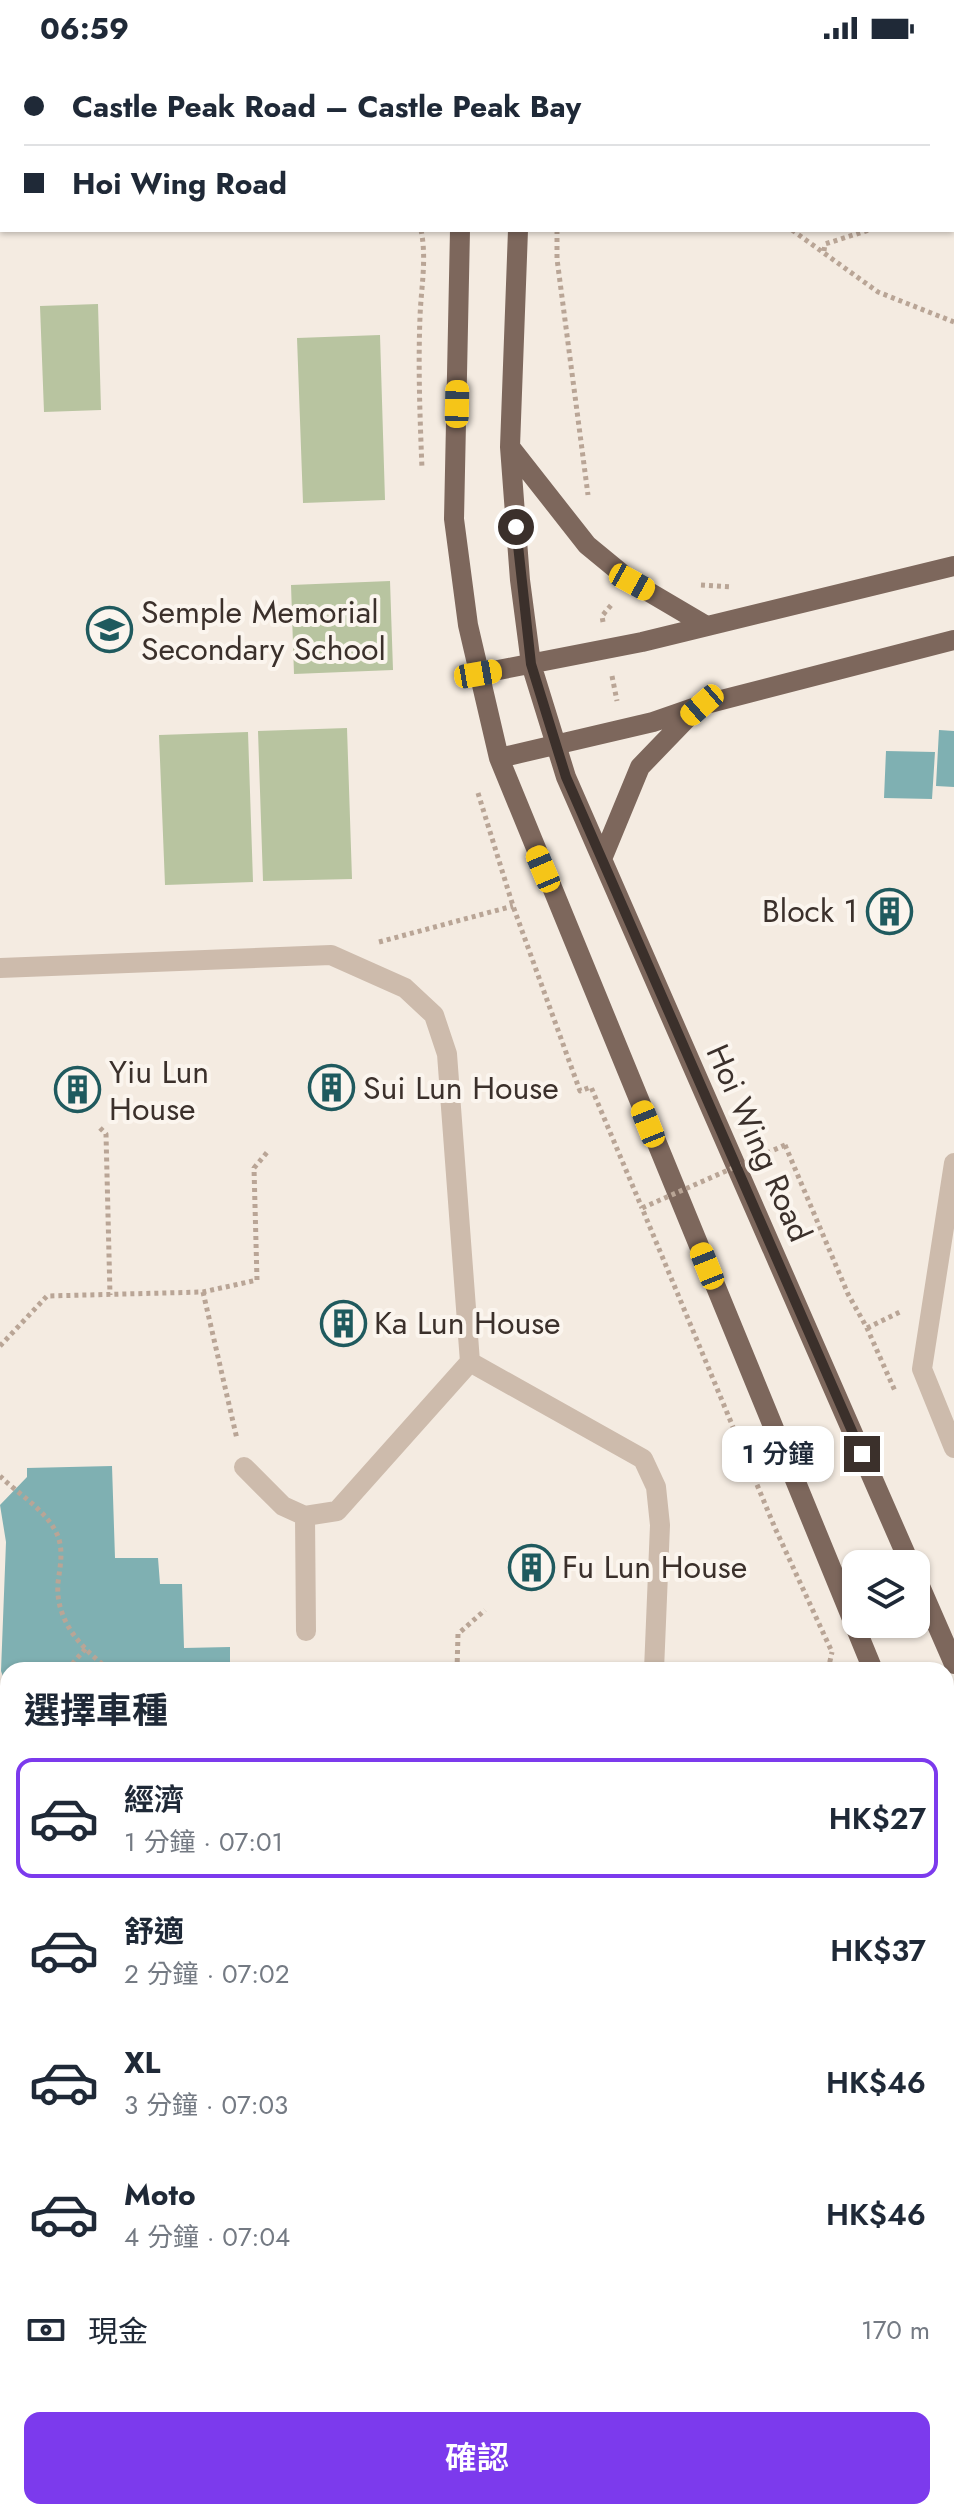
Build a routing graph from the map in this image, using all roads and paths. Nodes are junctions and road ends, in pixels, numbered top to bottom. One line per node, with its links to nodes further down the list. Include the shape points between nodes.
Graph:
1 (460, 232): 16 (main road, via 454,519)
2 (518, 232): 8 (main road, Hoi Wing Road)
3 (557, 232): 9 (path)
4 (795, 232): 6 (path)
5 (863, 232): 6 (path, via 825,244)
6 (824, 252): 7 (path, via 878,292)
7 (954, 322)
8 (510, 447): 12 (main road, via 587,545 632,582); 15 (main road, Hoi Wing Road)
9 (588, 499)
10 (954, 566): 12 (main road)
11 (602, 616): 14 (path)
12 (705, 625): 14 (main road)
13 (954, 640): 17 (main road)
14 (606, 650): 15 (main road); 18 (path)
15 (531, 664): 16 (main road); 19 (main road, Hoi Wing Road)
16 (478, 674): 20 (main road)
17 (702, 705): 18 (main road); 22 (main road, via 640,767)
18 (624, 730): 19 (main road)
19 (555, 746): 20 (main road); 22 (main road, Hoi Wing Road)
20 (499, 758): 49 (main road)
21 (486, 823): 23 (path)
22 (602, 859): 39 (main road, Hoi Wing Road)
23 (513, 906): 24 (path); 29 (path, via 580,1091 591,1087)
24 (331, 955): 25 (street); 33 (street, via 405,988 434,1015 447,1054)
25 (0, 968)
26 (100, 1128): 31 (path, via 106,1134)
27 (269, 1150): 30 (path, via 254,1168 257,1280)
28 (954, 1163): 35 (street, bridge, via 922,1369)
29 (642, 1208): 34 (path, bridge, via 785,1145); 48 (path, bridge, via 832,1652)
30 (203, 1292): 31 (path); 36 (path)
31 (110, 1295): 32 (path, via 47,1296)
32 (0, 1346)
33 (470, 1362): 38 (street, via 337,1511); 47 (street, via 643,1459 656,1487 660,1525)
34 (899, 1400)
35 (954, 1448)
36 (244, 1467): 38 (street, via 283,1506)
37 (0, 1476): 43 (path, via 50,1521 61,1553 59,1602 71,1633)
38 (305, 1516): 42 (street)
39 (904, 1550)
40 (930, 1609): 50 (main road)
41 (485, 1610): 46 (path, via 458,1634)
42 (306, 1631)
43 (86, 1648): 44 (path); 45 (path)
44 (74, 1662)
45 (101, 1662)
46 (457, 1662)
47 (654, 1662)
48 (830, 1662)
49 (870, 1662)
50 (953, 1662)

